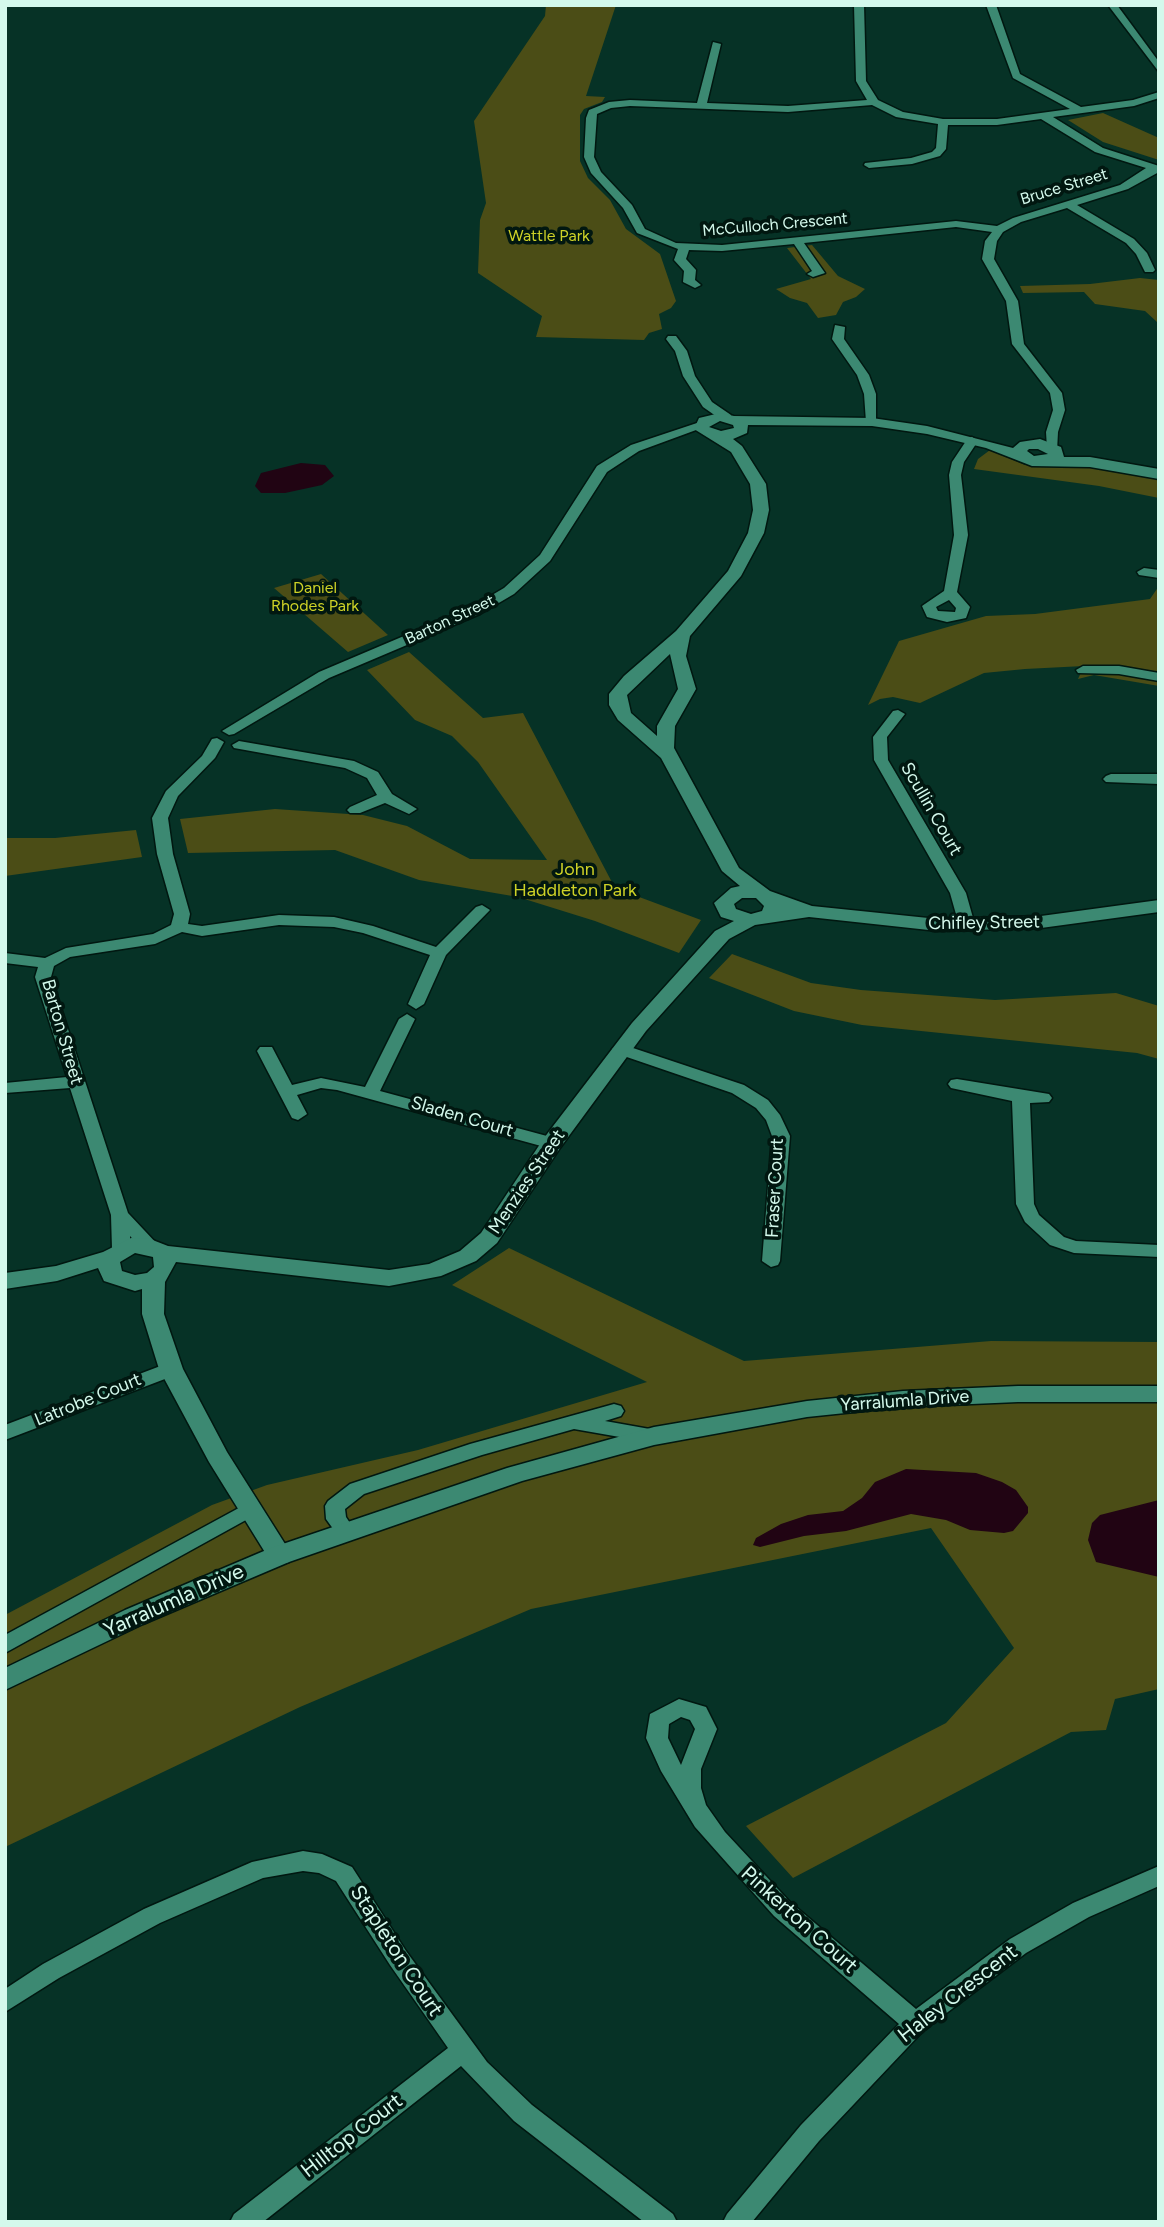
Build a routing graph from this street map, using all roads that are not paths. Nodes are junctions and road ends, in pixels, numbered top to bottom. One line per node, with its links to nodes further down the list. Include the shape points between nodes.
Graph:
1 (859, 5): 7 (street, via 859,71)
2 (991, 5): 11 (street, via 1016,76)
3 (1112, 5): 5 (street)
4 (716, 44): 9 (street)
5 (1159, 69)
6 (1159, 95): 8 (street)
7 (874, 102): 9 (street, McCulloch Crescent, via 788,109); 13 (street, via 901,115)
8 (1134, 103): 10 (street); 11 (street)
9 (701, 106): 19 (street, McCulloch Crescent, via 619,104 600,108 591,118 589,158 596,173 624,202 641,231)
10 (1152, 108)
11 (1080, 111): 12 (street)
12 (1045, 117): 13 (street); 15 (street, via 1099,150)
13 (943, 122): 14 (street, via 941,149 936,154)
14 (869, 164)
15 (1156, 168): 16 (street, Bruce Street, via 1124,187)
16 (1068, 204): 17 (street, Bruce Street, via 1028,215); 20 (street, via 1130,241)
17 (999, 230): 18 (street, McCulloch Crescent, via 956,224); 29 (street, via 991,241 988,259 1012,301 1018,344 1056,393 1059,410)
18 (797, 240): 19 (street, McCulloch Crescent); 21 (street, via 820,272)
19 (684, 247): 22 (street, via 680,260 690,270 689,282)
20 (1149, 270)
21 (813, 274)
22 (695, 285)
23 (839, 327): 25 (street, via 838,339 863,375 870,394)
24 (671, 340): 26 (street, via 681,351)
25 (872, 422): 27 (street, via 778,421); 28 (street)
26 (709, 424): 27 (street, Menzies Street); 27 (street); 36 (street, Barton Street, via 635,448 602,469 545,558 509,591 475,611 324,675)
27 (736, 430): 32 (street, Menzies Street, via 758,484 761,510 756,533 735,573)
28 (972, 441): 29 (street); 31 (street, via 955,475 961,535)
29 (1052, 448): 30 (street, via 1090,462)
30 (1159, 474)
31 (950, 593)
32 (682, 635): 38 (street, via 678,656 688,685 664,730); 38 (street, Menzies Street, via 618,694 624,716)
33 (1083, 670): 34 (street)
34 (1159, 677)
35 (898, 714): 51 (street, Scullin Court, via 880,737 881,761 958,892)
36 (253, 719): 37 (street); 37 (street, Barton Street, via 218,735)
37 (236, 742): 41 (street, via 363,769 380,782); 52 (street, via 208,758 171,794 160,818 182,915)
38 (667, 754): 44 (street, Menzies Street)
39 (1111, 779): 40 (street)
40 (1159, 779)
41 (386, 797): 42 (street); 43 (street)
42 (409, 809)
43 (355, 810)
44 (731, 871): 45 (street, Menzies Street); 46 (street, Menzies Street)
45 (764, 894): 46 (street, via 746,891); 49 (street, Chifley Street); 50 (street, via 774,909)
46 (730, 904): 50 (street); 53 (street, Menzies Street)
47 (1159, 906): 51 (street, Chifley Street, via 1041,922)
48 (482, 910): 54 (street)
49 (809, 911): 50 (street, Chifley Street); 51 (street, Chifley Street)
50 (757, 918): 53 (street, Menzies Street)
51 (967, 925)
52 (179, 927): 54 (street, via 202,931 279,920 324,921 367,929); 56 (street, Barton Street, via 166,936 66,953)
53 (722, 935): 57 (street, Menzies Street)
54 (439, 953): 63 (street)
55 (5, 958): 56 (street)
56 (48, 962): 59 (street, Barton Street, via 43,976)
57 (621, 1049): 67 (street, Menzies Street); 70 (street, Fraser Court, via 738,1089 762,1104 774,1119 781,1136)
58 (267, 1051): 62 (street)
59 (76, 1082): 61 (street); 68 (street, Barton Street)
60 (957, 1084): 64 (street)
61 (5, 1088)
62 (287, 1092): 63 (street, Sladen Court, via 321,1083); 66 (street)
63 (371, 1092): 67 (street, Sladen Court)
64 (1021, 1097): 65 (street); 69 (street, via 1025,1204 1031,1218 1043,1231 1074,1247)
65 (1043, 1098)
66 (298, 1114)
67 (552, 1143): 71 (street, Menzies Street, via 489,1238 467,1256 433,1271 389,1278 211,1258)
68 (120, 1215): 71 (street, Barton Street); 72 (street, Barton Street)
69 (1159, 1251)
70 (771, 1261)
71 (157, 1262): 72 (street); 72 (street); 74 (street)
72 (117, 1266): 73 (street); 74 (street)
73 (5, 1281)
74 (153, 1314): 75 (street)
75 (171, 1369): 79 (street, Latrobe Court); 81 (street)
76 (1159, 1394): 80 (street, Yarralumla Drive, via 903,1399 807,1409)
77 (614, 1411): 78 (street, Yarralumla Drive)
78 (571, 1422): 80 (street, Yarralumla Drive); 82 (street, Yarralumla Drive, via 357,1489 335,1506 336,1519)
79 (5, 1433)
80 (654, 1436): 82 (street, Yarralumla Drive, via 516,1474)
81 (248, 1510): 83 (street); 84 (street, Yarralumla Drive)
82 (346, 1532): 83 (street, Yarralumla Drive)
83 (280, 1555): 85 (street, Yarralumla Drive)
84 (5, 1645)
85 (5, 1679)
86 (695, 1807): 89 (street, Pinkerton Court, via 761,1890)
87 (1159, 1875): 89 (street, Haley Crescent, via 1081,1910 1018,1946)
88 (5, 2002): 90 (street, Stapleton Court, via 51,1971 152,1916 260,1869 303,1861 344,1874)
89 (915, 2022): 93 (street, Haley Crescent, via 810,2133)
90 (462, 2051): 91 (street, Hilltop Court); 92 (street, Stapleton Court, via 523,2113)
91 (243, 2222)
92 (664, 2222)
93 (736, 2222)

